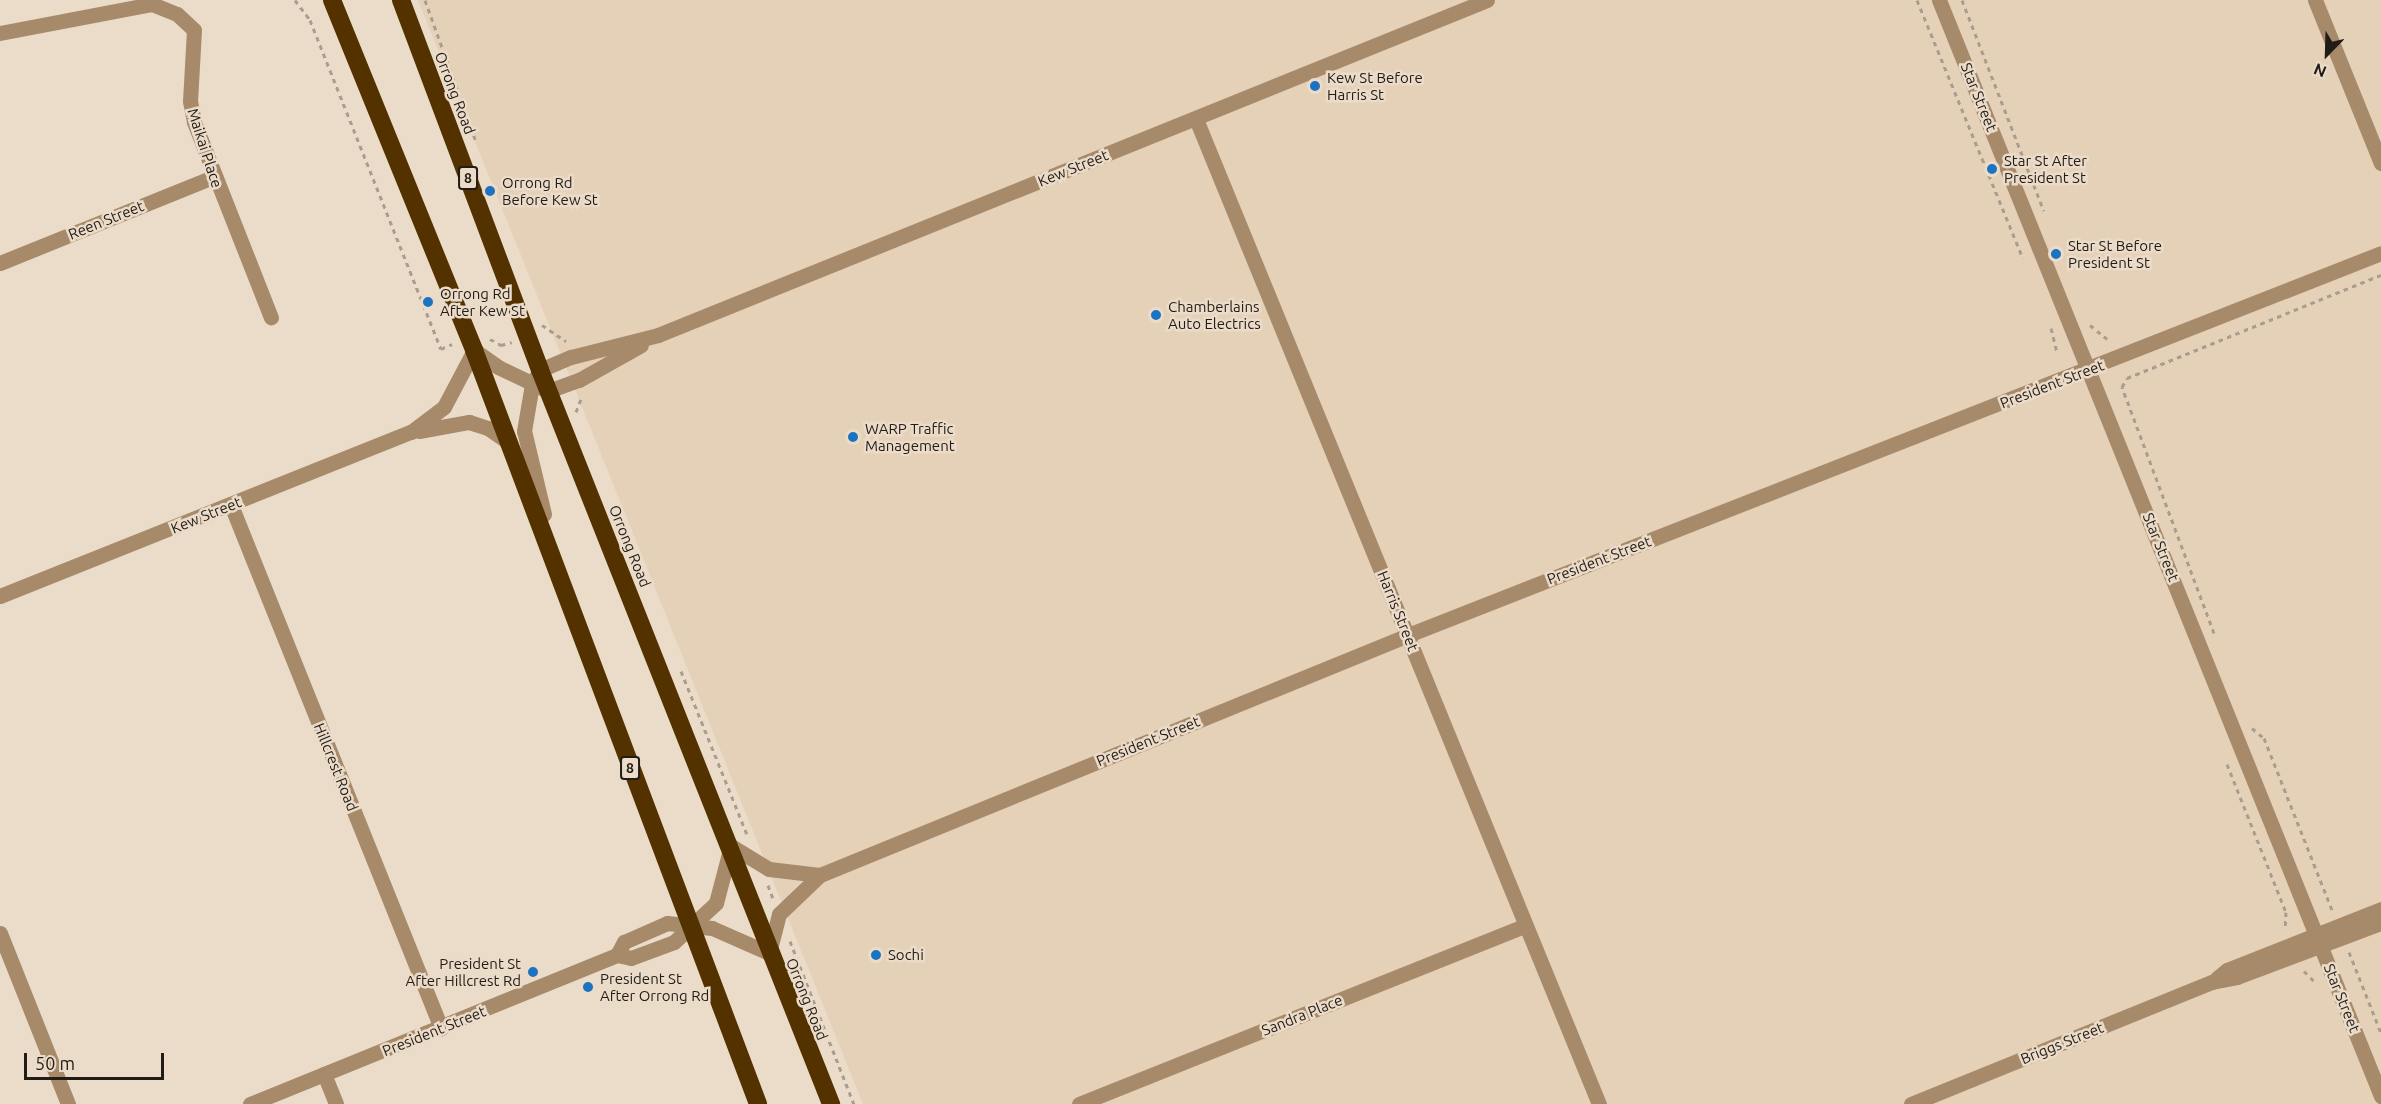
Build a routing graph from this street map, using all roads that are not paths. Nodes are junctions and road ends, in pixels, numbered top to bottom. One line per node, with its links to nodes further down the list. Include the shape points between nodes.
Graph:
1 (319, 0): 6 (highway)
2 (401, 0): 17 (highway, Orrong Road / 8, via 527,336)
3 (1487, 0): 8 (street, Kew Street)
4 (1939, 0): 16 (street, Star Street)
5 (2315, 0): 9 (street)
6 (334, 6): 15 (highway, 8)
7 (0, 33): 10 (street, Maikai Place, via 152,4 177,14 194,30 190,100)
8 (1196, 119): 14 (street, Kew Street); 23 (street, Harris Street)
9 (2381, 163)
10 (213, 177): 12 (street, Reen Street); 13 (street, Maikai Place)
11 (2381, 253): 16 (street, President Street)
12 (0, 262)
13 (271, 317)
14 (658, 335): 17 (street, Kew Street, via 571,357); 17 (street, Kew Street, via 579,380)
15 (471, 343): 17 (street); 18 (street, Kew Street, via 444,407); 19 (highway, 8)
16 (2089, 370): 23 (street, President Street); 31 (street, Star Street)
17 (540, 381): 22 (street, via 524,431 528,460); 24 (highway, Orrong Road / 8)
18 (411, 432): 19 (street, Kew Street, via 469,422 488,428); 20 (street, Kew Street)
19 (508, 442): 22 (highway, 8)
20 (231, 505): 21 (street, Kew Street); 33 (street, Hillcrest Road)
21 (0, 596)
22 (572, 609): 28 (highway, 8)
23 (1408, 635): 25 (street, President Street); 29 (street, Harris Street)
24 (731, 846): 25 (street, President Street, via 759,863 795,874); 28 (street, President Street, via 716,903); 32 (highway, Orrong Road / 8)
25 (820, 875): 32 (street, President Street, via 779,914)
26 (2381, 909): 31 (street, Briggs Street)
27 (2381, 922): 31 (street, Briggs Street)
28 (688, 926): 32 (street, via 712,928); 33 (street, President Street, via 674,942 631,958 617,955); 39 (highway, 8)
29 (1525, 926): 41 (street, Sandra Place); 42 (street, Harris Street)
30 (0, 933): 36 (street)
31 (2319, 940): 35 (street, Star Street); 43 (street, Briggs Street, via 2237,977 2212,982)
32 (769, 952): 40 (highway, Orrong Road / 8)
33 (441, 1029): 34 (street, President Street)
34 (324, 1074): 37 (street, President Street); 38 (street)
35 (2381, 1096)
36 (68, 1104)
37 (250, 1104)
38 (336, 1104)
39 (758, 1104)
40 (831, 1104)
41 (1079, 1104)
42 (1599, 1104)
43 (1911, 1104)

